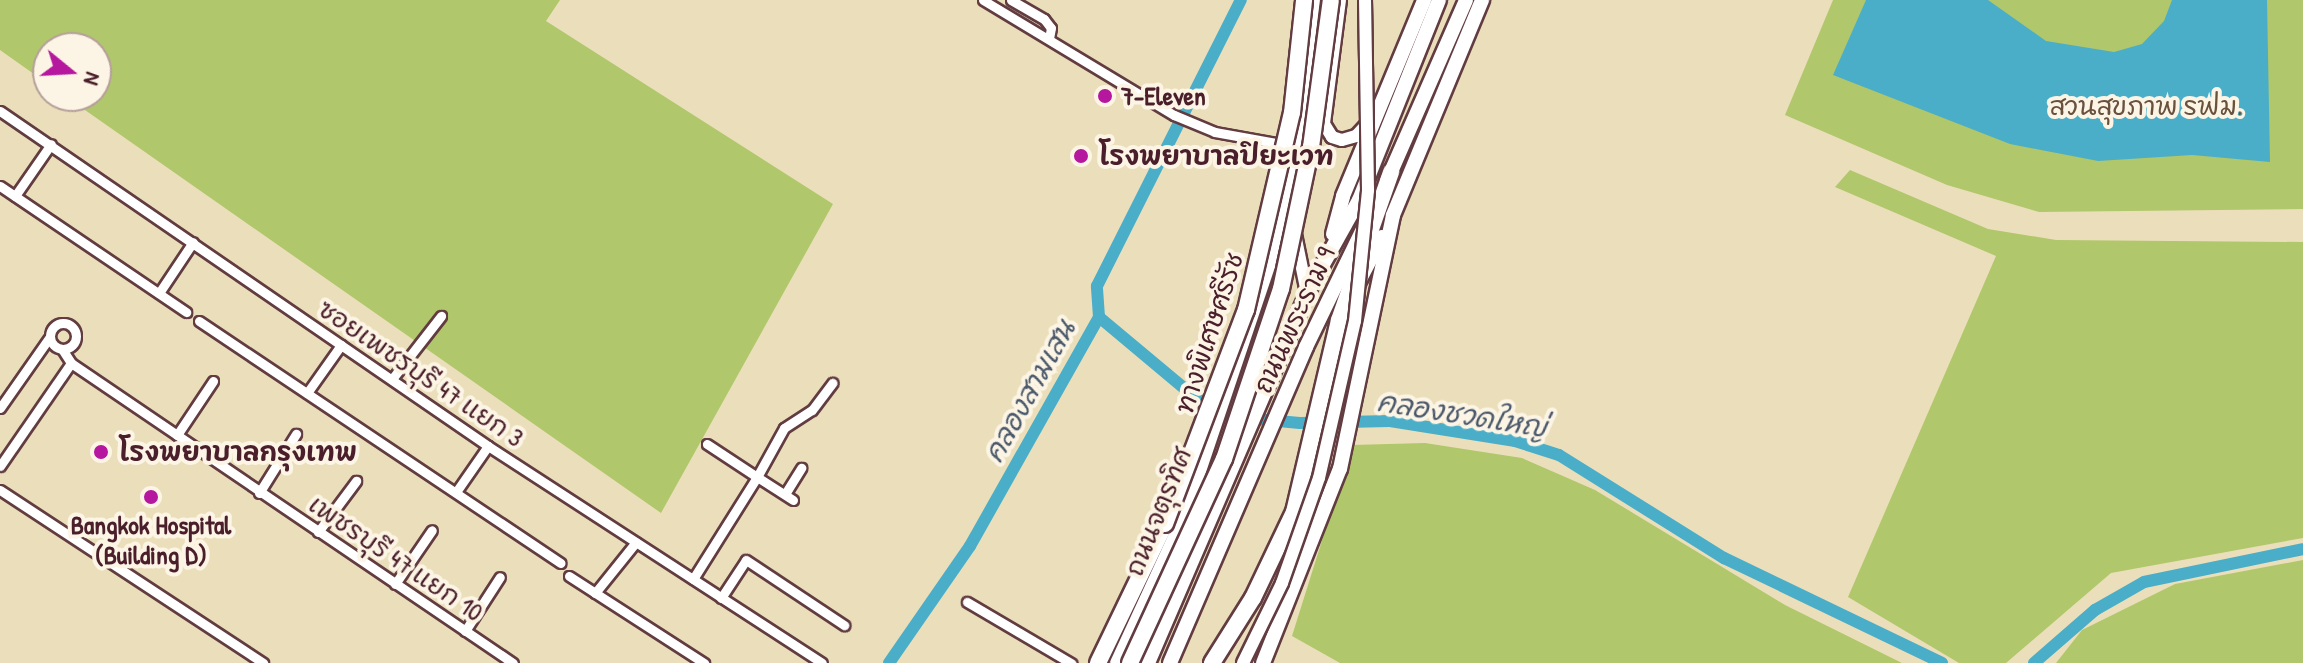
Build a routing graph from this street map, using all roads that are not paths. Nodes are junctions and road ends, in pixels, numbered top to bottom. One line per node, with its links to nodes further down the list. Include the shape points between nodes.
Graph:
1 (983, 0): 12 (street)
2 (1011, 0): 12 (street, via 1044,19 1051,28)
3 (1304, 0): 69 (highway, ทางพิเศษศรีรัช, bridge, via 1292,113 1246,310 1165,524)
4 (1314, 0): 17 (main road, ถนนจตุรทิศ)
5 (1331, 0): 71 (highway, ทางพิเศษศรีรัช, bridge, via 1311,147 1281,289 1224,459)
6 (1340, 0): 15 (main road)
7 (1365, 0): 75 (main road, bridge, via 1368,190 1355,321 1319,478 1282,583)
8 (1424, 0): 14 (main road, ถนนพระราม 9)
9 (1439, 0): 24 (main road, ถนนพระราม 9, via 1359,200)
10 (1466, 0): 18 (main road, ถนนพระราม 9)
11 (1480, 0): 22 (main road)
12 (1049, 38): 17 (street, via 1196,125)
13 (0, 111): 16 (street, ซอยเพชรบุรี 47 แยก 3)
14 (1376, 115): 15 (main road, via 1356,136 1342,140 1332,137); 24 (main road, ถนนพระราม 9, via 1343,196)
15 (1324, 124): 17 (main road, via 1316,139)
16 (51, 144): 21 (street); 23 (street, ซอยเพชรบุรี 47 แยก 3)
17 (1296, 146): 20 (main road, ถนนจตุรทิศ)
18 (1391, 172): 29 (highway); 73 (main road, ถนนพระราม 9, via 1306,347)
19 (0, 186): 21 (street)
20 (1287, 195): 26 (main road); 70 (main road, ถนนจตุรทิศ, via 1189,504)
21 (15, 196): 25 (street)
22 (1393, 215): 29 (main road); 76 (main road, via 1340,469)
23 (193, 242): 25 (street); 32 (street, ซอยเพชรบุรี 47 แยก 3)
24 (1328, 255): 26 (main road, ถนนพระราม 9)
25 (159, 293): 27 (street)
26 (1307, 293): 72 (main road, ถนนพระราม 9)
27 (186, 312)
28 (441, 316): 35 (street)
29 (1339, 320): 74 (highway, via 1309,453 1278,553)
30 (199, 321): 38 (street)
31 (49, 338): 33 (street); 33 (street, via 57,323 70,324 75,340); 39 (street)
32 (341, 345): 35 (street, ซอยเพชรบุรี 47 แยก 3); 38 (street)
33 (62, 349): 34 (street, เพชรบุุรี 47 แยก 10)
34 (71, 363): 41 (street, เพชรบุุรี 47 แยก 10); 44 (street)
35 (392, 379): 43 (street, ซอยเพชรบุรี 47 แยก 3)
36 (213, 381): 41 (street)
37 (832, 383): 46 (street, via 812,410 784,428)
38 (307, 393): 49 (street)
39 (0, 408)
40 (296, 434): 50 (street)
41 (177, 435): 50 (street, เพชรบุุรี 47 แยก 10)
42 (707, 444): 46 (street)
43 (488, 446): 49 (street); 53 (street, ซอยเพชรบุรี 47 แยก 3)
44 (0, 466)
45 (801, 468): 46 (street, via 789,497)
46 (757, 477): 57 (street)
47 (356, 481): 52 (street)
48 (0, 490): 64 (street)
49 (456, 492): 54 (street)
50 (259, 493): 52 (street, เพชรบุุรี 47 แยก 10)
51 (432, 530): 58 (street)
52 (318, 532): 58 (street, เพชรบุุรี 47 แยก 10)
53 (636, 542): 57 (street, ซอยเพชรบุรี 47 แยก 3); 59 (street)
54 (560, 563)
55 (569, 576): 59 (street)
56 (500, 577): 63 (street)
57 (693, 579): 60 (street, ซอยเพชรบุรี 47 แยก 3)
58 (395, 584): 63 (street, เพชรบุุรี 47 แยก 10)
59 (595, 593): 66 (street)
60 (721, 598): 62 (street, via 746,560); 67 (street, ซอยเพชรบุรี 47 แยก 3)
61 (967, 602): 68 (street)
62 (844, 625)
63 (465, 631): 65 (street, เพชรบุุรี 47 แยก 10)
64 (263, 663)
65 (513, 663)
66 (704, 663)
67 (822, 663)
68 (1071, 663)
69 (1098, 663)
70 (1116, 663)
71 (1130, 663)
72 (1148, 663)
73 (1170, 663)
74 (1212, 663)
75 (1243, 663)
76 (1263, 663)

